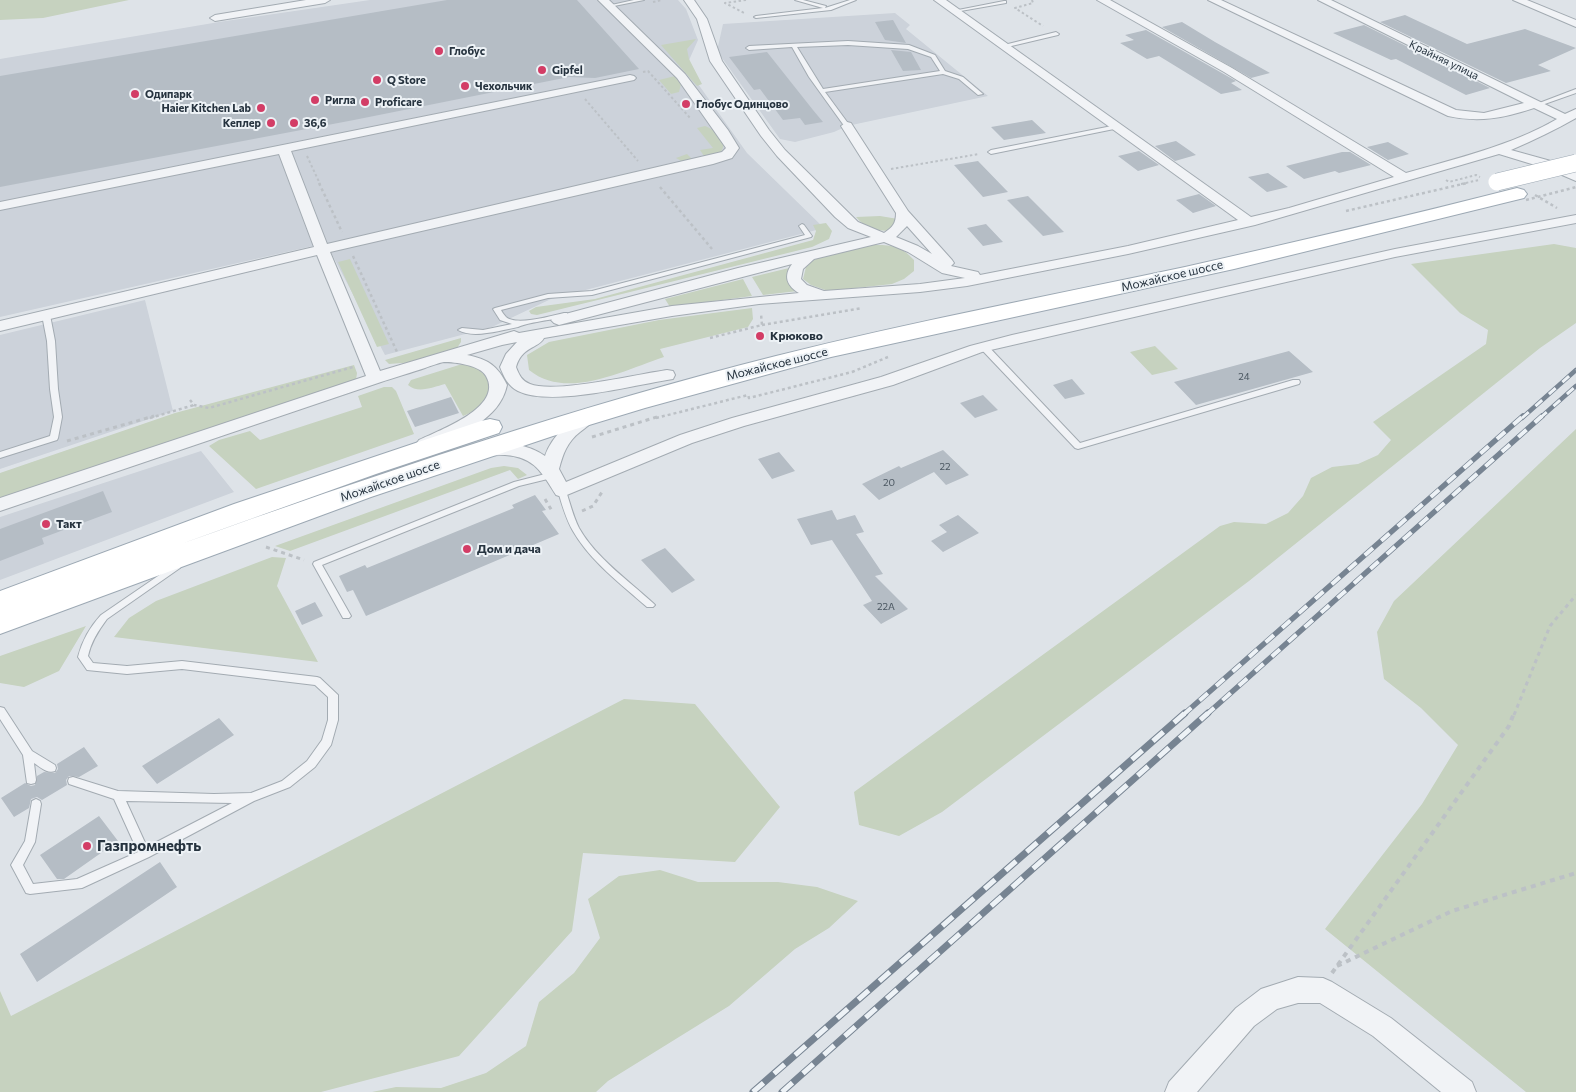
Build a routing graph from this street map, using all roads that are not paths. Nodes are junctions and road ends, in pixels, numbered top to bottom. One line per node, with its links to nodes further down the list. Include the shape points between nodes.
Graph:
1 (325, 0): 16 (street)
2 (642, 0): 12 (lane)
3 (687, 0): 39 (street, via 702,19 716,61 765,133)
4 (797, 0): 13 (lane)
5 (854, 0): 13 (lane)
6 (939, 0): 14 (street)
7 (1102, 0): 36 (street, via 1228,70)
8 (1212, 0): 27 (street, via 1452,113 1486,118)
9 (1323, 0): 27 (street, Крайняя улица)
10 (1518, 0): 17 (street)
11 (1004, 2): 14 (lane)
12 (606, 3): 44 (street, via 681,76 734,148 727,155)
13 (831, 9): 15 (lane)
14 (955, 11): 19 (street)
15 (756, 17)
16 (214, 18)
17 (1576, 24)
18 (1056, 34): 19 (lane)
19 (1003, 46): 30 (street)
20 (794, 47): 21 (lane); 22 (lane, via 848,43 909,47 933,56); 24 (lane, via 804,67)
21 (749, 48)
22 (943, 72): 24 (lane); 26 (lane, via 961,78)
23 (630, 78): 32 (street)
24 (823, 91): 29 (lane)
25 (1576, 91): 27 (lane)
26 (980, 94)
27 (1535, 104): 28 (street, Крайняя улица)
28 (1571, 116): 31 (street)
29 (847, 126): 38 (street)
30 (1117, 127): 34 (lane); 41 (street)
31 (1542, 144): 33 (street); 35 (street)
32 (284, 149): 37 (street); 44 (street)
33 (1499, 150): 35 (street); 36 (street)
34 (992, 152)
35 (1573, 173): 62 (main road, Можайское шоссе, bridge, via 1490,180 1218,248 881,321); 64 (main road, Можайское шоссе, via 1522,197 827,351 722,378)
36 (1405, 178): 41 (street)
37 (0, 206)
38 (903, 213): 43 (street, via 901,228); 48 (street)
39 (840, 214): 43 (street, via 853,225); 46 (street, via 848,227 848,234 845,241)
40 (1576, 219): 59 (street, via 1395,253)
41 (1250, 222): 49 (street)
42 (802, 226): 54 (lane, via 809,236 592,293 548,296 496,310 504,320)
43 (885, 238): 45 (street); 46 (street)
44 (322, 249): 53 (street); 61 (street)
45 (913, 249): 48 (street, via 936,265); 50 (street, via 922,262 920,273)
46 (828, 250): 47 (street)
47 (811, 254): 51 (street, via 798,263 793,276 802,288); 52 (street)
48 (957, 273): 49 (street)
49 (1005, 274): 50 (street)
50 (884, 291): 51 (street)
51 (825, 295): 56 (street, via 759,300)
52 (594, 309): 54 (lane); 58 (street)
53 (46, 315): 55 (street); 67 (lane, via 58,417 54,438)
54 (533, 321): 57 (lane, via 483,332)
55 (0, 326)
56 (562, 329): 58 (street); 62 (street, via 529,341 514,353 508,367 513,380 529,390 552,393)
57 (462, 330)
58 (503, 340): 60 (street)
59 (984, 347): 63 (lane, via 1078,446); 69 (street, via 887,381 686,439)
60 (437, 360): 61 (street); 66 (street, via 464,359 485,366 498,380 497,396 483,412)
61 (371, 371): 70 (street)
62 (667, 375): 66 (main road, Можайское шоссе)
63 (1296, 382)
64 (588, 428): 65 (main road, Можайское шоссе); 68 (street, via 571,430 557,446)
65 (481, 450): 68 (street, via 527,452); 71 (main road, Можайское шоссе)
66 (407, 453): 72 (main road, Можайское шоссе, via 222,518)
67 (0, 455)
68 (552, 473): 69 (street); 74 (lane, via 317,564)
69 (562, 491): 73 (lane, via 577,531 603,562)
70 (0, 506)
71 (208, 545): 75 (main road, Можайское шоссе); 82 (lane, via 104,617 86,645 83,657 90,667 127,670 182,665 317,681 333,695 333,720 327,742 311,764 286,784)
72 (0, 603)
73 (650, 605)
74 (346, 616)
75 (0, 623)
76 (0, 711): 77 (lane)
77 (28, 754): 78 (lane); 79 (lane)
78 (51, 768)
79 (30, 780)
80 (73, 781): 81 (lane)
81 (118, 796): 82 (lane, via 214,799); 84 (lane)
82 (256, 796): 84 (lane)
83 (36, 804): 84 (lane, via 30,842 17,865 30,890 78,884)
84 (145, 854)
85 (1179, 1092): 86 (street, via 1245,1017 1270,998 1298,990 1324,991 1382,1027)
86 (1462, 1092)

